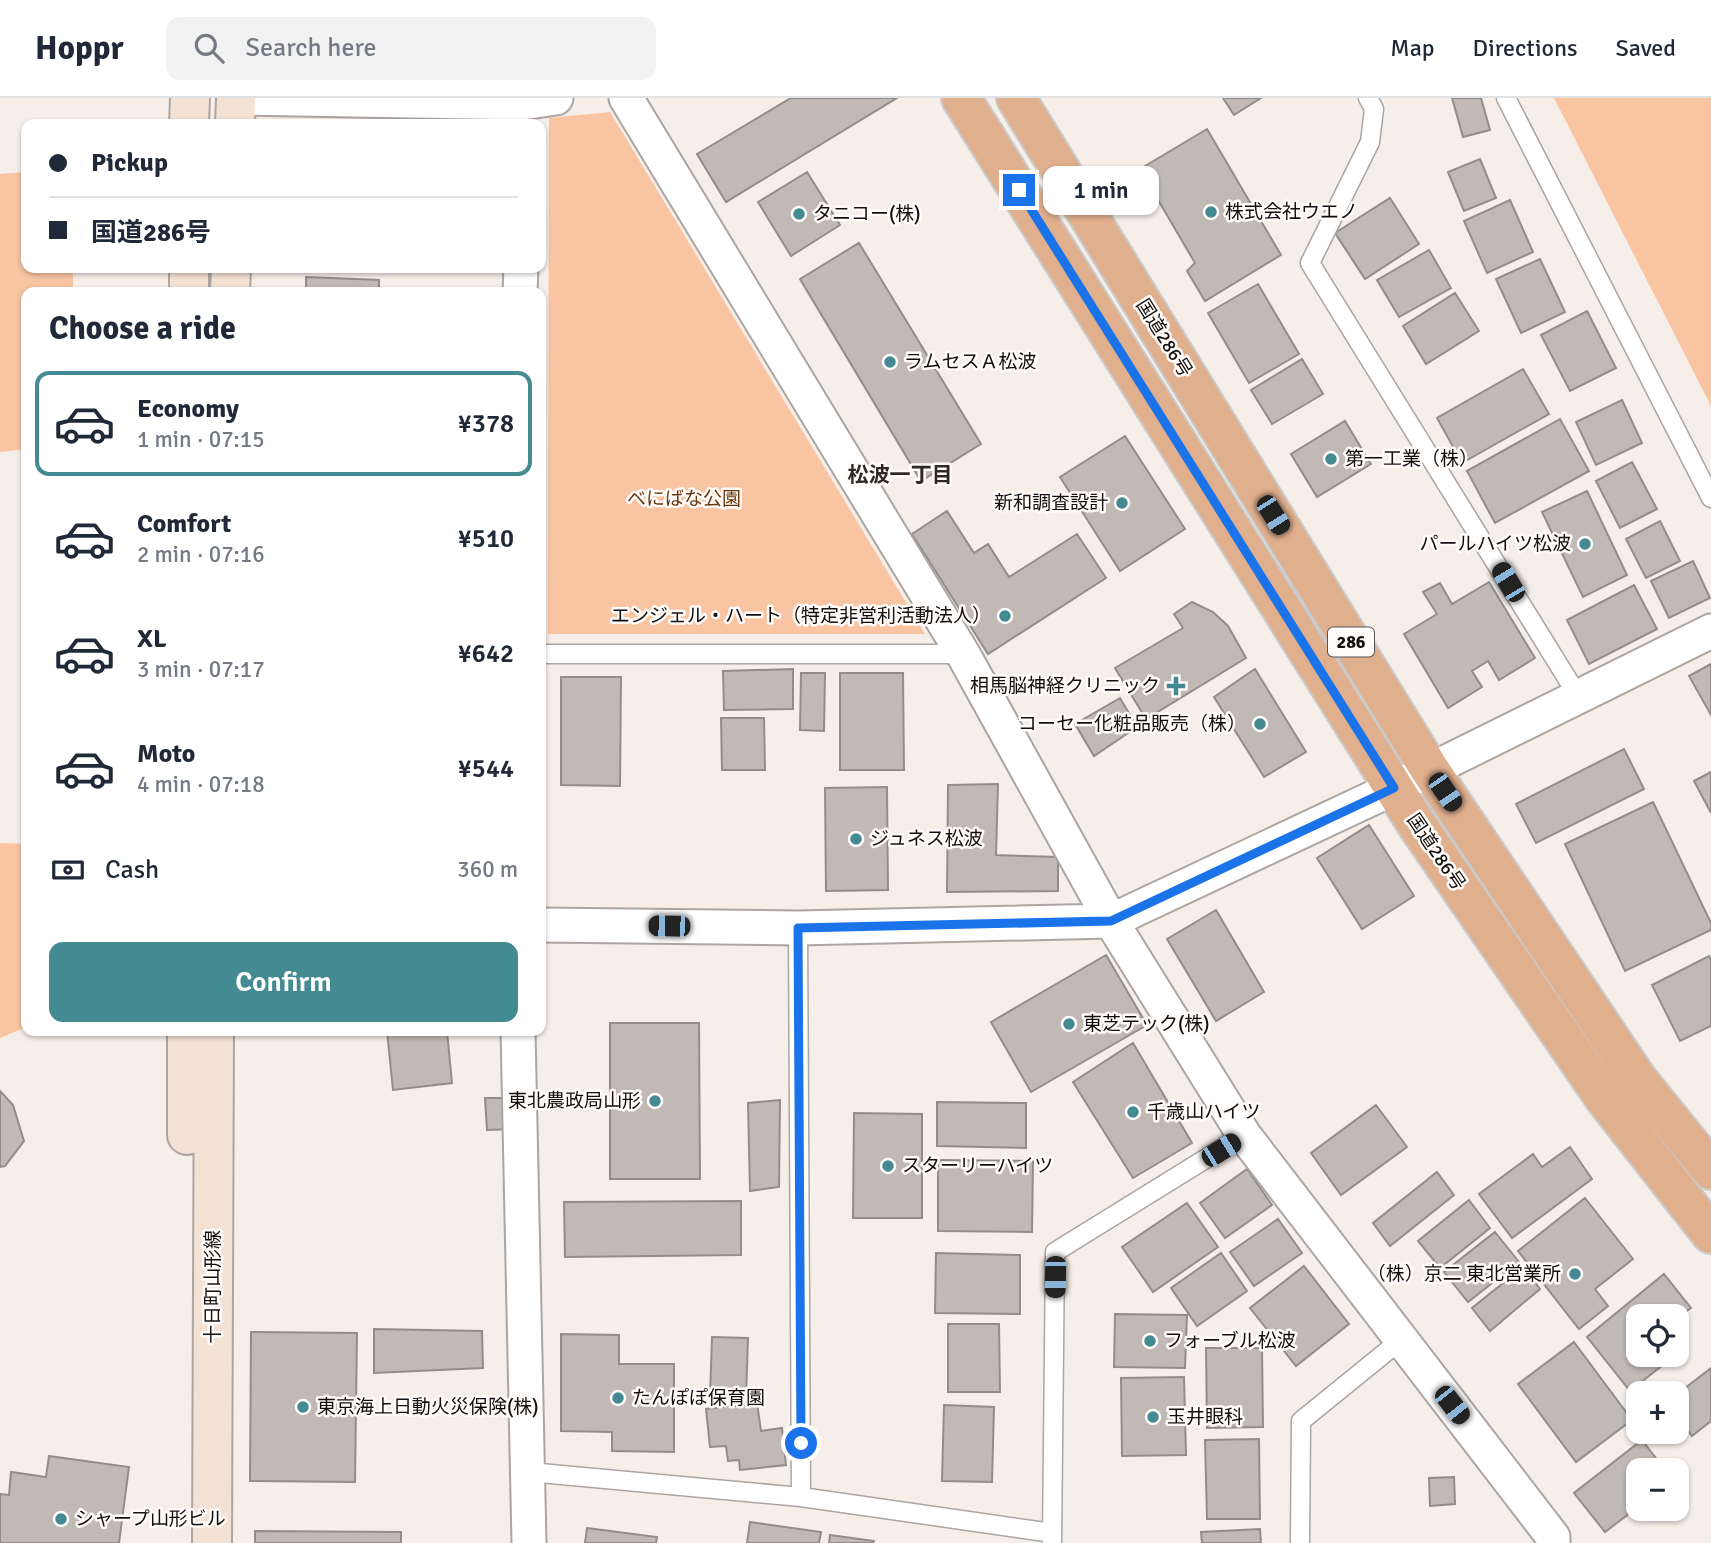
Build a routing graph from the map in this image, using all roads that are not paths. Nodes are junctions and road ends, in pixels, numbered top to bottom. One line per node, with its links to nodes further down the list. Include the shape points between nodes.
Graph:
1 (190, 98): 10 (main road)
2 (236, 98): 9 (street); 11 (main road)
3 (556, 98): 9 (street)
4 (626, 98): 15 (street)
5 (961, 98): 18 (highway, 国道286号 / 286)
6 (1016, 98): 17 (highway, 国道286号 / 286)
7 (1368, 98): 16 (lane, via 1374,109 1370,142 1310,263)
8 (1506, 98): 12 (lane)
9 (522, 113)
10 (190, 119)
11 (235, 119)
12 (1711, 498)
13 (1711, 631): 16 (street)
14 (546, 654): 15 (lane)
15 (962, 654): 19 (street)
16 (1578, 696): 17 (street)
17 (1430, 770): 18 (street); 26 (highway, 国道286号 / 286, via 1638,1080)
18 (1394, 788): 19 (street); 27 (highway, 国道286号 / 286, via 1605,1099)
19 (1111, 921): 21 (street); 25 (street)
20 (546, 925): 21 (street)
21 (798, 928): 30 (lane)
22 (187, 1036): 32 (main road, 十日町山形線)
23 (214, 1036): 33 (main road, 十日町山形線)
24 (518, 1036): 29 (street)
25 (1244, 1135): 28 (street); 31 (lane, via 1055,1252)
26 (1711, 1170)
27 (1711, 1234)
28 (1402, 1339): 35 (lane, via 1301,1421); 36 (street, via 1553,1537)
29 (529, 1472): 30 (lane); 34 (street)
30 (801, 1497): 31 (lane)
31 (1052, 1538)
32 (187, 1543)
33 (212, 1543)
34 (528, 1543)
35 (1300, 1543)
36 (1553, 1543)

